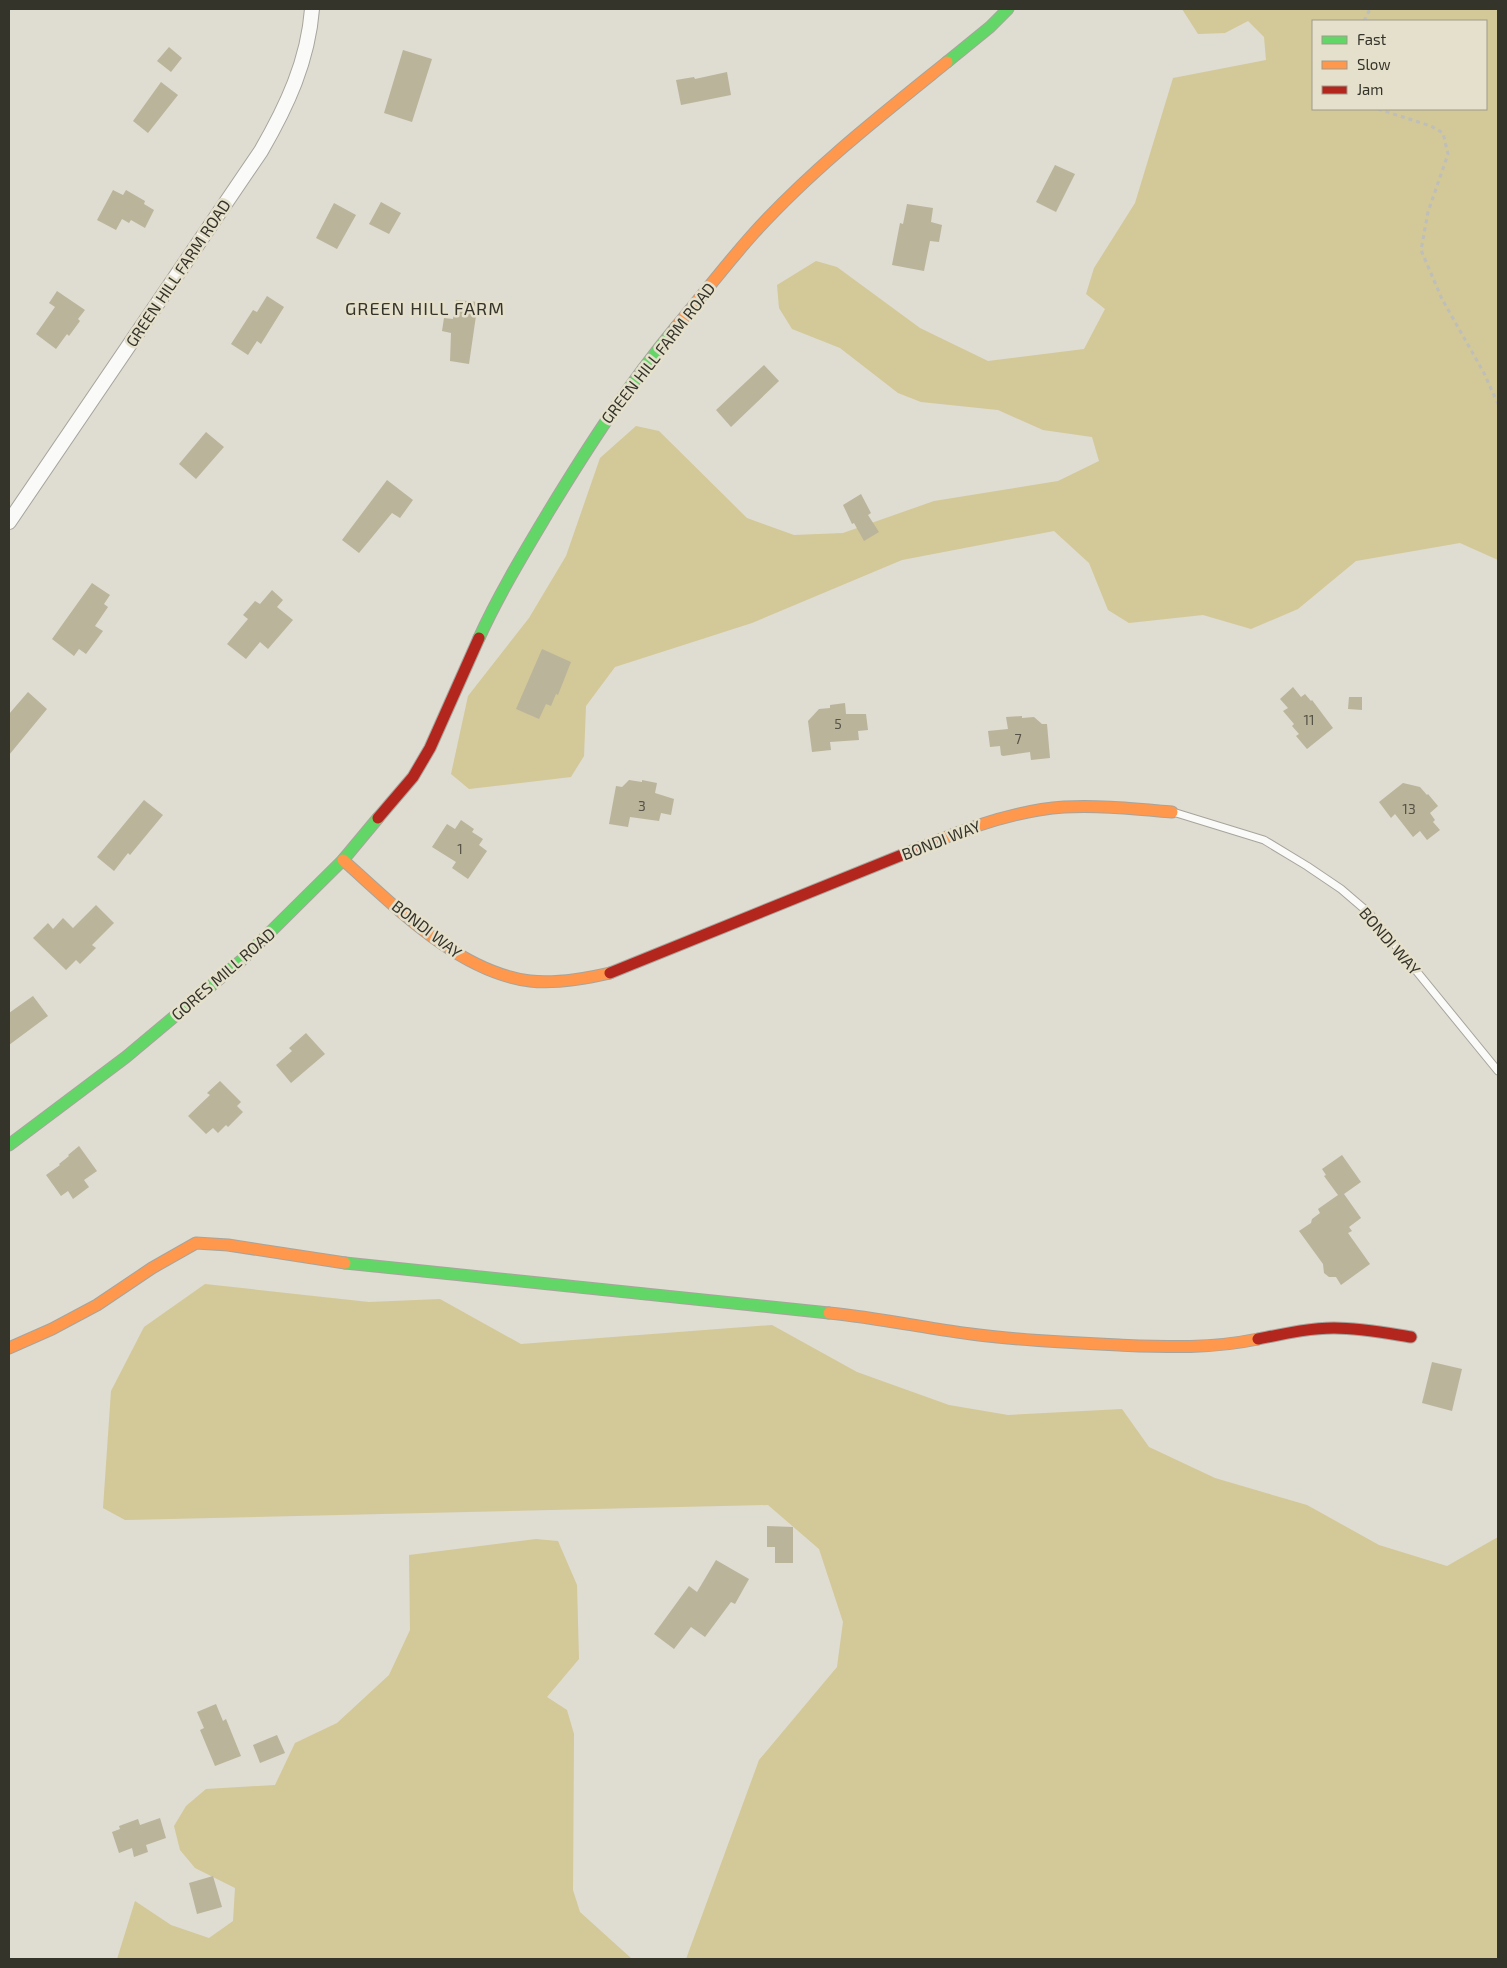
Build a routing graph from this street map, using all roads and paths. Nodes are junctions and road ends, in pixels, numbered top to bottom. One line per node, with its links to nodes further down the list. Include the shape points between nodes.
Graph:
1 (312, 9): 5 (street, GREEN HILL FARM ROAD, via 309,37 296,80 287,104 261,151)
2 (1008, 9): 6 (street, GREEN HILL FARM ROAD, via 807,181 754,233 660,346 616,403 509,578 430,748)
3 (1381, 110): 4 (path, via 1443,133 1448,154 1428,212 1421,250 1442,299)
4 (1498, 404)
5 (9, 522)
6 (413, 777): 8 (street, GORES MILL ROAD)
7 (1172, 812): 8 (street, BONDI WAY, via 1104,806 1064,807 967,828 616,972 554,982 527,981 468,960 430,935); 9 (lane, BONDI WAY, via 1264,840 1341,889 1369,913)
8 (343, 860): 10 (street, GORES MILL ROAD, via 256,947 186,1008)
9 (1498, 1071)
10 (9, 1145)
11 (1411, 1337): 12 (street, via 1334,1328 1186,1348 1039,1341 866,1317 367,1266 196,1243 97,1305)
12 (9, 1348)

